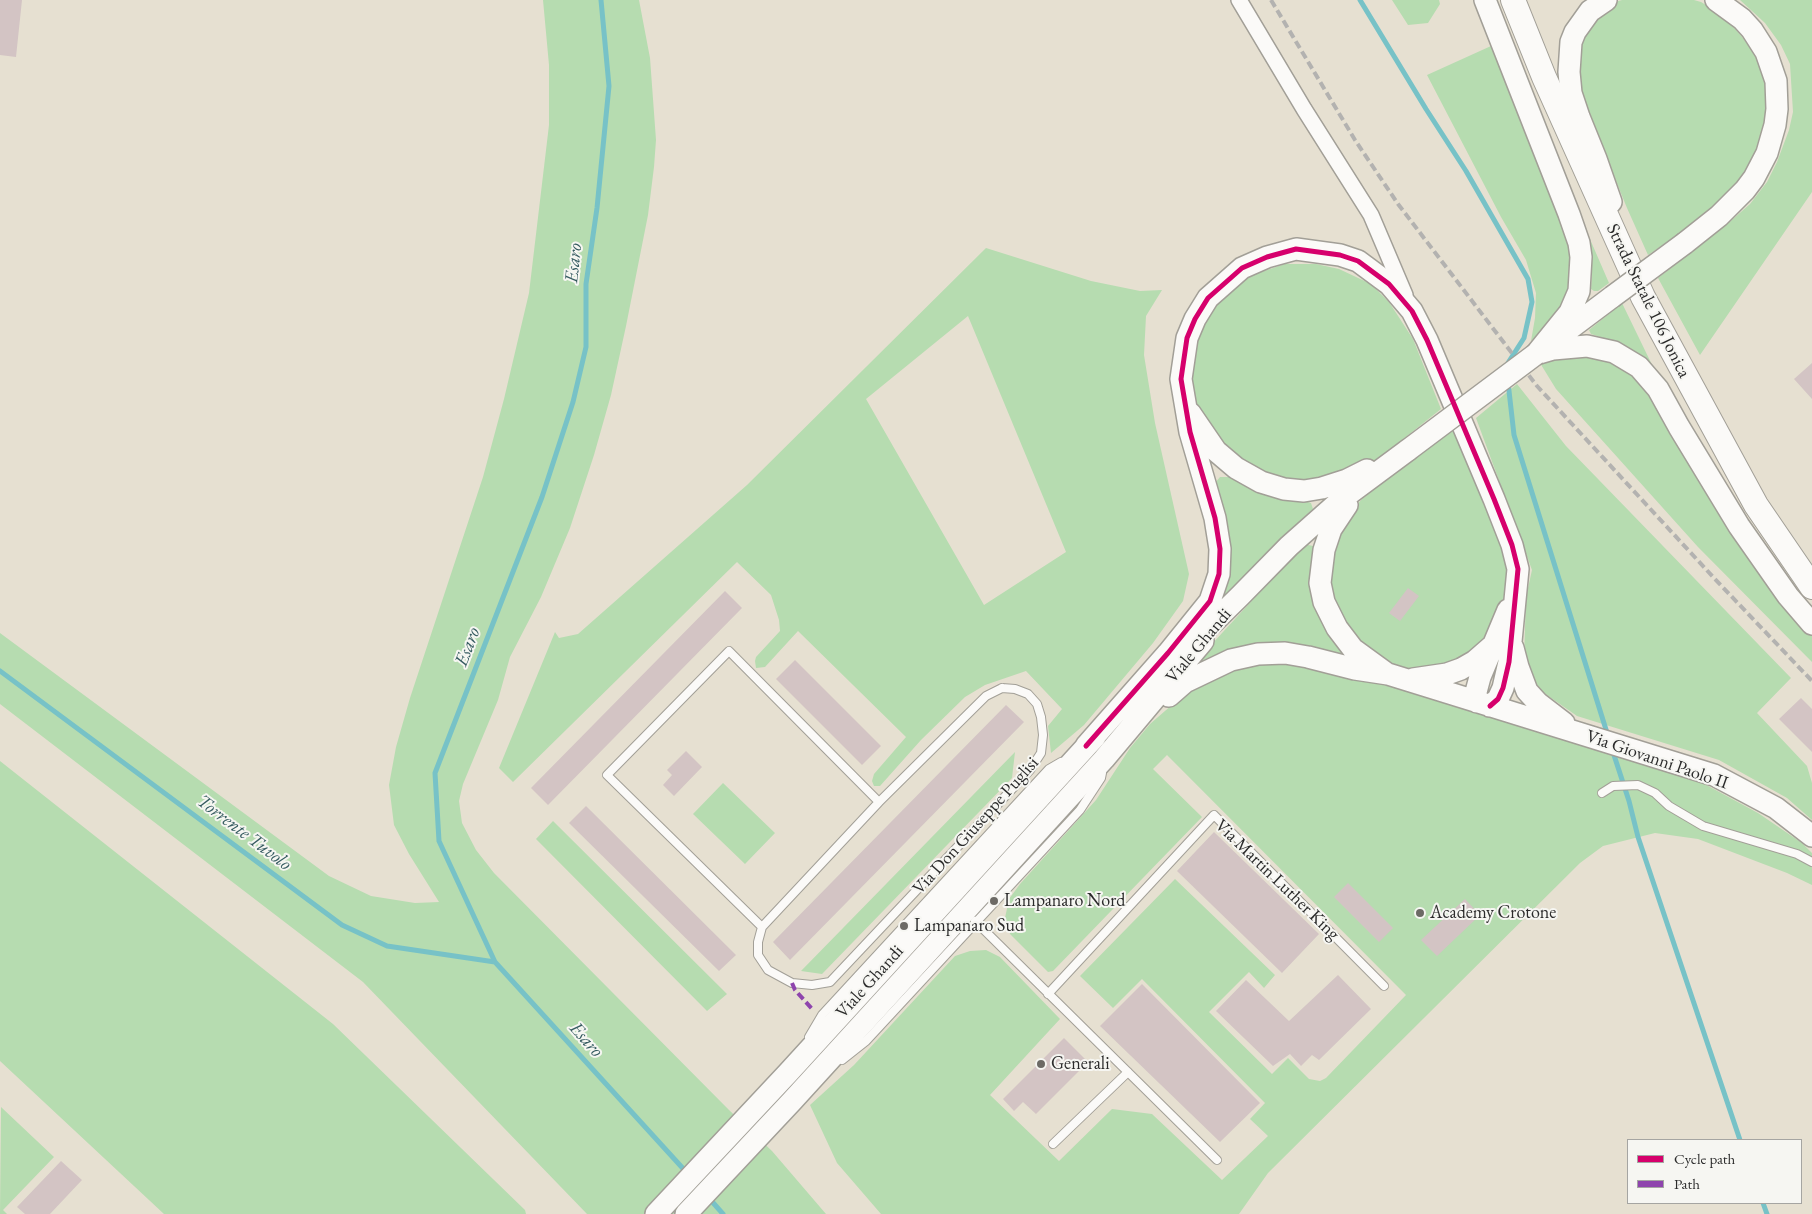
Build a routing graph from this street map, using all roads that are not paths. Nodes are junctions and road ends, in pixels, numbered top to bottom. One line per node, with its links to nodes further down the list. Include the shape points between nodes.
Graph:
1 (1239, 0): 7 (street, via 1371,215)
2 (1485, 0): 8 (main road, via 1579,243 1579,291 1570,312)
3 (1513, 0): 6 (main road, Strada Statale 106 Jonica)
4 (1606, 0): 6 (main road, via 1590,12 1571,42 1571,93)
5 (1716, 0): 8 (main road, bridge, via 1752,30 1766,52 1776,80 1776,125 1764,159 1745,190 1719,216)
6 (1643, 297): 11 (main road, Strada Statale 106 Jonica, via 1756,505)
7 (1412, 311): 9 (main road, via 1389,284 1358,261 1296,249 1267,257 1242,268 1208,298 1195,319 1187,338 1181,379); 14 (main road, via 1512,545 1518,569 1517,587)
8 (1536, 354): 10 (main road, bridge); 13 (main road, via 1587,346 1614,352 1639,367 1658,389 1757,553)
9 (1187, 410): 10 (main road, via 1216,450 1236,468 1261,482 1284,489 1304,491 1322,488 1347,480); 18 (main road, via 1190,432 1215,518 1220,549 1219,574 1210,601)
10 (1408, 450): 12 (main road, via 1342,499); 15 (main road, via 1346,506 1331,529 1324,550 1320,583 1324,602 1337,628 1353,649)
11 (1812, 586)
12 (1240, 596): 18 (main road, Viale Ghandi); 19 (main road, Viale Ghandi)
13 (1812, 624)
14 (1503, 640): 15 (main road, via 1461,669 1438,676); 16 (main road, via 1480,677 1476,692); 17 (main road, via 1514,653 1527,691)
15 (1397, 677): 16 (main road, Via Giovanni Paolo II); 19 (main road, via 1285,654 1258,654 1230,660 1185,682)
16 (1483, 704): 17 (main road, Via Giovanni Paolo II)
17 (1579, 734): 22 (main road, Via Giovanni Paolo II, via 1714,775 1776,808)
18 (1086, 746): 25 (lane, via 1049,769); 31 (main road, Viale Ghandi)
19 (1104, 759): 26 (lane, via 1101,778 1080,810); 32 (main road, Viale Ghandi)
20 (1602, 793): 23 (lane, via 1613,786 1638,785 1703,826 1797,854)
21 (879, 802): 24 (lane, Via Don Giuseppe Puglisi, via 986,696 1002,688 1015,689 1028,694 1037,704 1043,735 1041,753 1030,770); 27 (lane, Via Don Giuseppe Puglisi); 27 (lane, via 729,651 606,775)
22 (1812, 836)
23 (1812, 862)
24 (920, 889): 25 (lane); 27 (lane, Via Don Giuseppe Puglisi, via 830,982 812,985 792,982 768,970 758,955)
25 (930, 898): 31 (lane, via 822,1015)
26 (975, 921): 29 (lane); 32 (lane, via 866,1041)
27 (762, 928)
28 (1384, 986): 29 (lane, Via Martin Luther King, via 1214,815)
29 (1048, 994): 30 (lane)
30 (1128, 1072): 33 (lane); 34 (lane)
31 (788, 1073): 35 (main road, Viale Ghandi)
32 (792, 1101): 36 (main road, Viale Ghandi)
33 (1053, 1144)
34 (1217, 1160)
35 (656, 1214)
36 (686, 1214)

